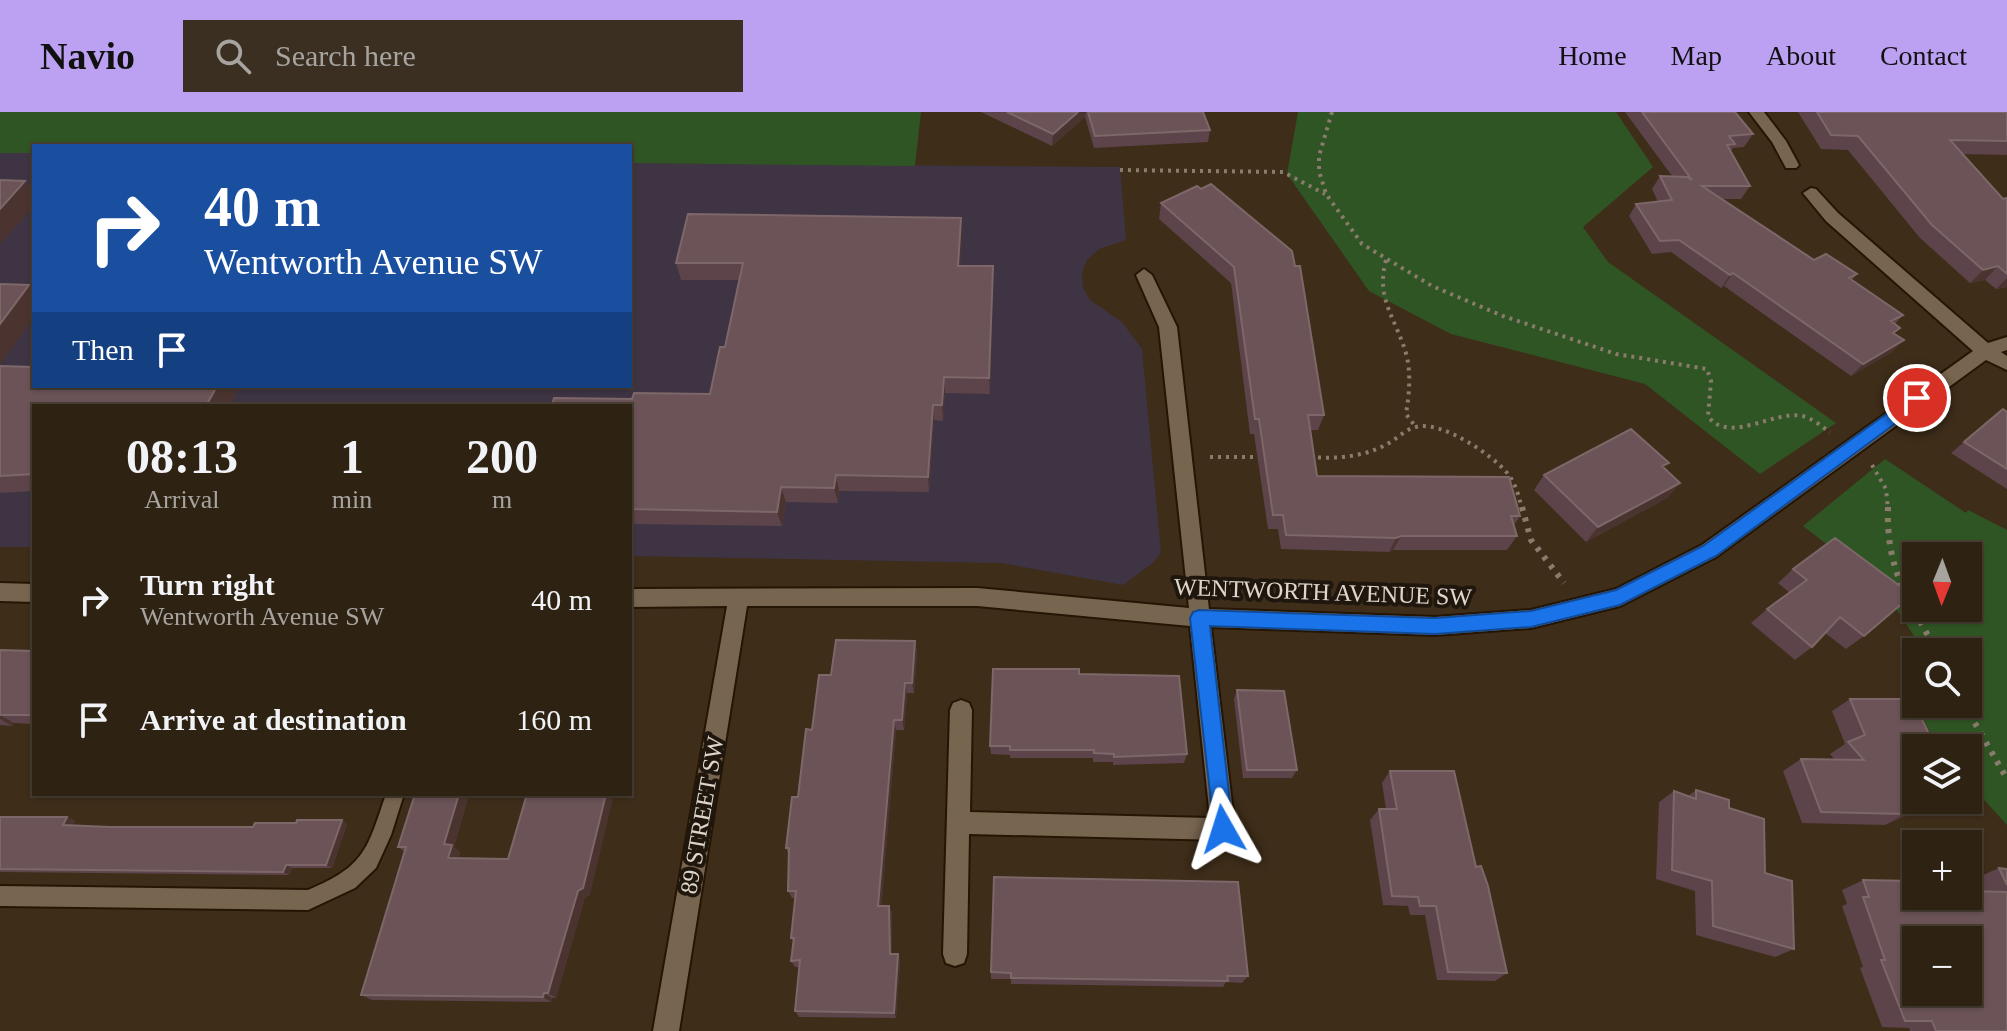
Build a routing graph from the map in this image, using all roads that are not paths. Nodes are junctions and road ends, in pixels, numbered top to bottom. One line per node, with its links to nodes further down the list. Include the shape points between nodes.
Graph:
1 (1756, 112): 2 (street)
2 (1791, 165)
3 (1811, 193): 6 (street)
4 (1144, 275): 12 (street, via 1168,327)
5 (2007, 343): 6 (street, WENTWORTH AVENUE SW)
6 (1985, 351): 7 (street); 12 (street, WENTWORTH AVENUE SW, via 1709,551 1620,597 1531,619 1435,626)
7 (2007, 364)
8 (0, 592): 9 (street)
9 (32, 593)
10 (632, 598): 11 (street, WENTWORTH AVENUE SW)
11 (738, 599): 12 (street, WENTWORTH AVENUE SW, via 977,597); 18 (street, 89 STREET SW)
12 (1199, 618): 15 (street, via 1223,829)
13 (961, 710): 15 (street)
14 (394, 796): 16 (lane, via 371,864 346,885 308,900)
15 (958, 823): 17 (street)
16 (0, 896)
17 (955, 954)
18 (666, 1031)

